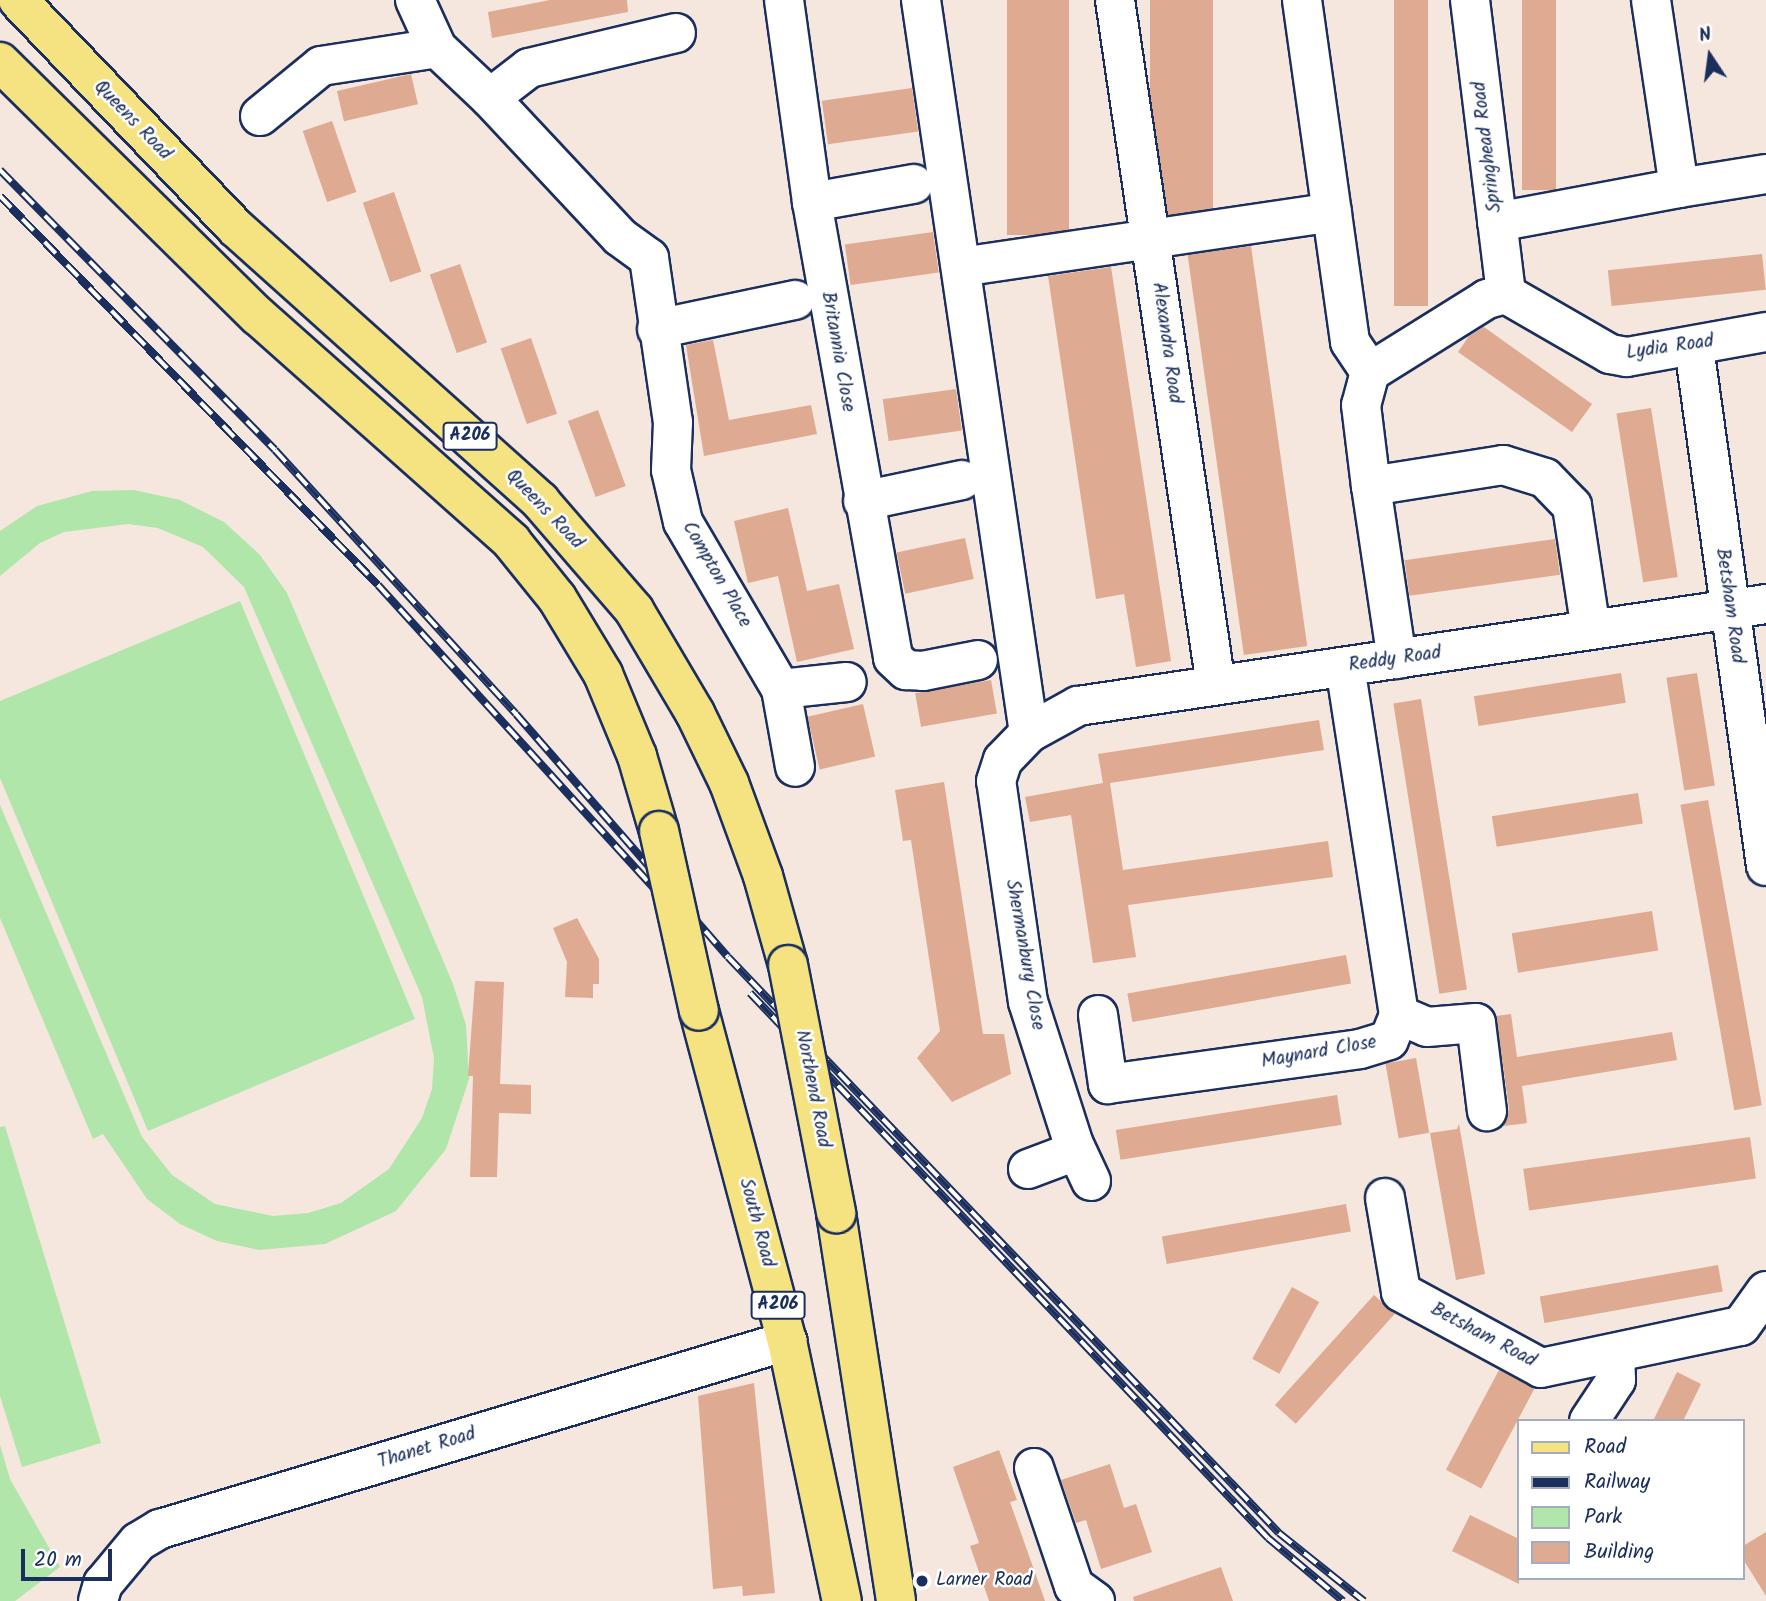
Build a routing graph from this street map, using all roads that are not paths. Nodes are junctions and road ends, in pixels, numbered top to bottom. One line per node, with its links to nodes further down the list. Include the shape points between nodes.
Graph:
1 (18, 0): 42 (main road, Queens Road / A206, via 236,228 540,501 634,610 695,713 734,794)
2 (415, 0): 10 (street, Compton Place)
3 (784, 0): 17 (street, Britannia Close)
4 (921, 0): 21 (street)
5 (1115, 0): 20 (street, Alexandra Road)
6 (1302, 0): 18 (street)
7 (1470, 0): 19 (street, Springhead Road)
8 (1651, 0): 16 (street)
9 (676, 33): 12 (street, via 529,68)
10 (437, 48): 12 (street, Compton Place); 13 (street, via 321,66)
11 (0, 62): 49 (main road, South Road / A206, bridge, via 258,316 511,541 557,598 603,674 637,756 659,831 699,1012)
12 (490, 98): 24 (street, Compton Place, via 620,237 649,258)
13 (260, 116)
14 (1766, 174): 16 (street)
15 (913, 184): 17 (street)
16 (1679, 188): 19 (street)
17 (812, 202): 30 (street, Britannia Close)
18 (1332, 212): 20 (street); 27 (street, via 1350,342)
19 (1497, 222): 22 (street, Springhead Road)
20 (1151, 239): 21 (street); 37 (street, Alexandra Road)
21 (961, 267): 39 (street)
22 (1506, 294): 26 (street, Lydia Road, via 1610,354 1627,357); 27 (street, via 1488,299)
23 (795, 300): 24 (street)
24 (657, 329): 38 (street, Compton Place, via 673,422 671,470 683,522)
25 (1766, 332): 26 (street, Lydia Road)
26 (1694, 347): 31 (street, Betsham Road)
27 (1370, 372): 29 (street, via 1361,405)
28 (962, 481): 30 (street)
29 (1371, 486): 32 (street, via 1503,465 1545,478 1572,506); 33 (street)
30 (863, 501): 34 (street, Britannia Close, via 893,658 906,670)
31 (1748, 607): 32 (street, Reddy Road); 41 (street, Betsham Road)
32 (1591, 630): 33 (street, Reddy Road)
33 (1397, 659): 35 (street, Reddy Road)
34 (978, 660)
35 (1345, 667): 37 (street, Reddy Road); 44 (street)
36 (847, 682): 38 (street)
37 (1216, 685): 39 (street, Reddy Road, via 1078,706)
38 (781, 689): 40 (street, Compton Place)
39 (1029, 733): 46 (street, Shermanbury Close, via 1003,760 996,780 1028,1002 1084,1166)
40 (795, 767)
41 (1766, 866)
42 (788, 965): 55 (main road, Northend Road / A206, bridge, via 836,1213)
43 (1098, 1015): 44 (street, Maynard Close, via 1108,1084 1360,1049 1389,1040)
44 (1399, 1015): 45 (street, via 1427,1027 1476,1023)
45 (1487, 1111)
46 (1028, 1169)
47 (1385, 1198): 50 (street, Betsham Road, via 1401,1292 1541,1368)
48 (1766, 1291): 50 (street, Betsham Road, via 1741,1326)
49 (787, 1340): 53 (street, Thanet Road, via 160,1529 138,1542 103,1584); 54 (main road, South Road / A206)
50 (1615, 1354): 51 (street, via 1616,1380)
51 (1590, 1419)
52 (1034, 1468): 56 (street, via 1074,1586)
53 (98, 1601)
54 (842, 1601)
55 (896, 1601)
56 (1095, 1601)

